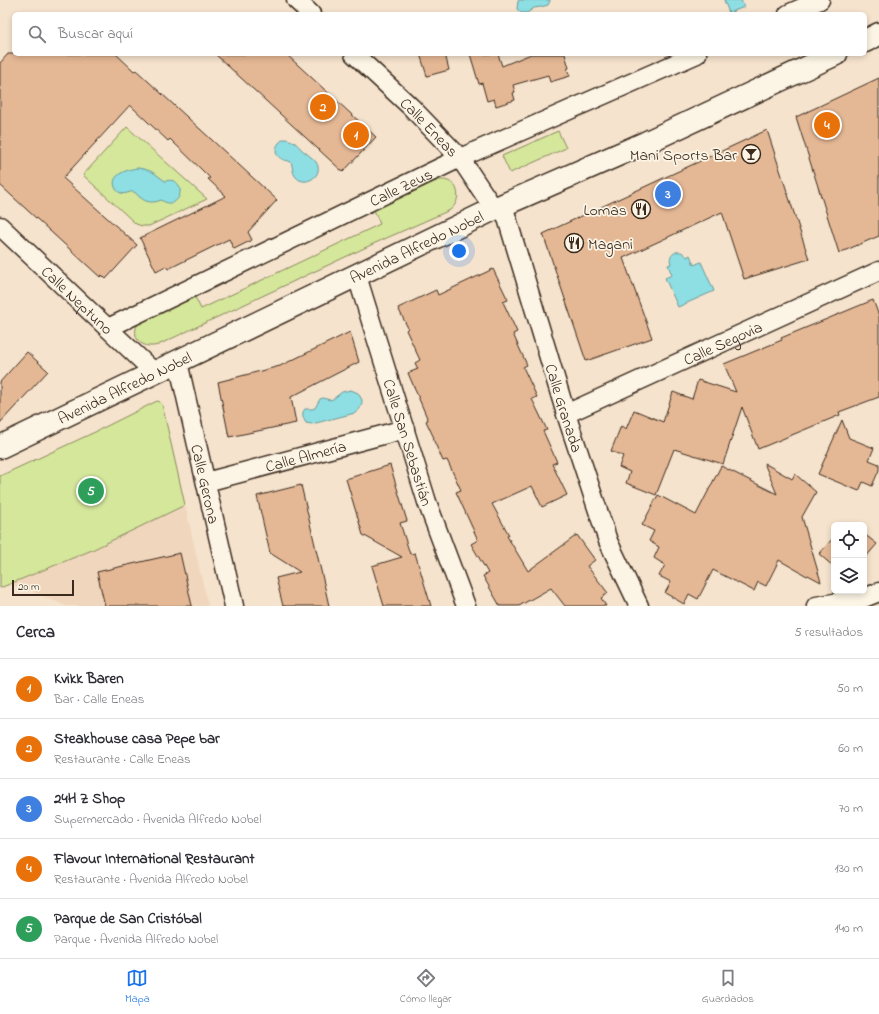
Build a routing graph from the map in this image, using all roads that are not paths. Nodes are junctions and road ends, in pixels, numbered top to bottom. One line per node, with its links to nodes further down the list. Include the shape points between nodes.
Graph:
1 (296, 0): 3 (street)
2 (820, 0): 4 (street)
3 (309, 12)
4 (793, 12)
5 (879, 34): 6 (main road)
6 (867, 40)
7 (356, 56): 10 (street, Calle Eneas, via 411,107)
8 (692, 56): 10 (street, Calle Zeus)
9 (832, 56): 11 (main road, Avenida Alfredo Nobel, via 645,143)
10 (460, 158): 11 (street, Calle Eneas); 15 (street, Calle Zeus)
11 (498, 207): 14 (main road, Avenida Alfredo Nobel); 18 (street, Calle Granada, via 511,229)
12 (0, 226): 15 (street, Calle Neptuno)
13 (879, 271): 18 (street, Calle Segovia)
14 (357, 276): 16 (main road, Avenida Alfredo Nobel); 19 (street, Calle San Sebastián)
15 (108, 328): 17 (street, Calle Neptuno)
16 (178, 362): 17 (main road, Avenida Alfredo Nobel); 21 (street, Calle Gerona)
17 (155, 373): 20 (main road, Avenida Alfredo Nobel)
18 (566, 414): 25 (street, Calle Granada, via 608,541)
19 (405, 429): 21 (street, Calle Almería); 24 (street, Calle San Sebastián, via 427,502)
20 (0, 448)
21 (206, 482): 23 (street, Calle Gerona)
22 (871, 599): 26 (street)
23 (234, 606)
24 (466, 606)
25 (640, 606)
26 (816, 606)

